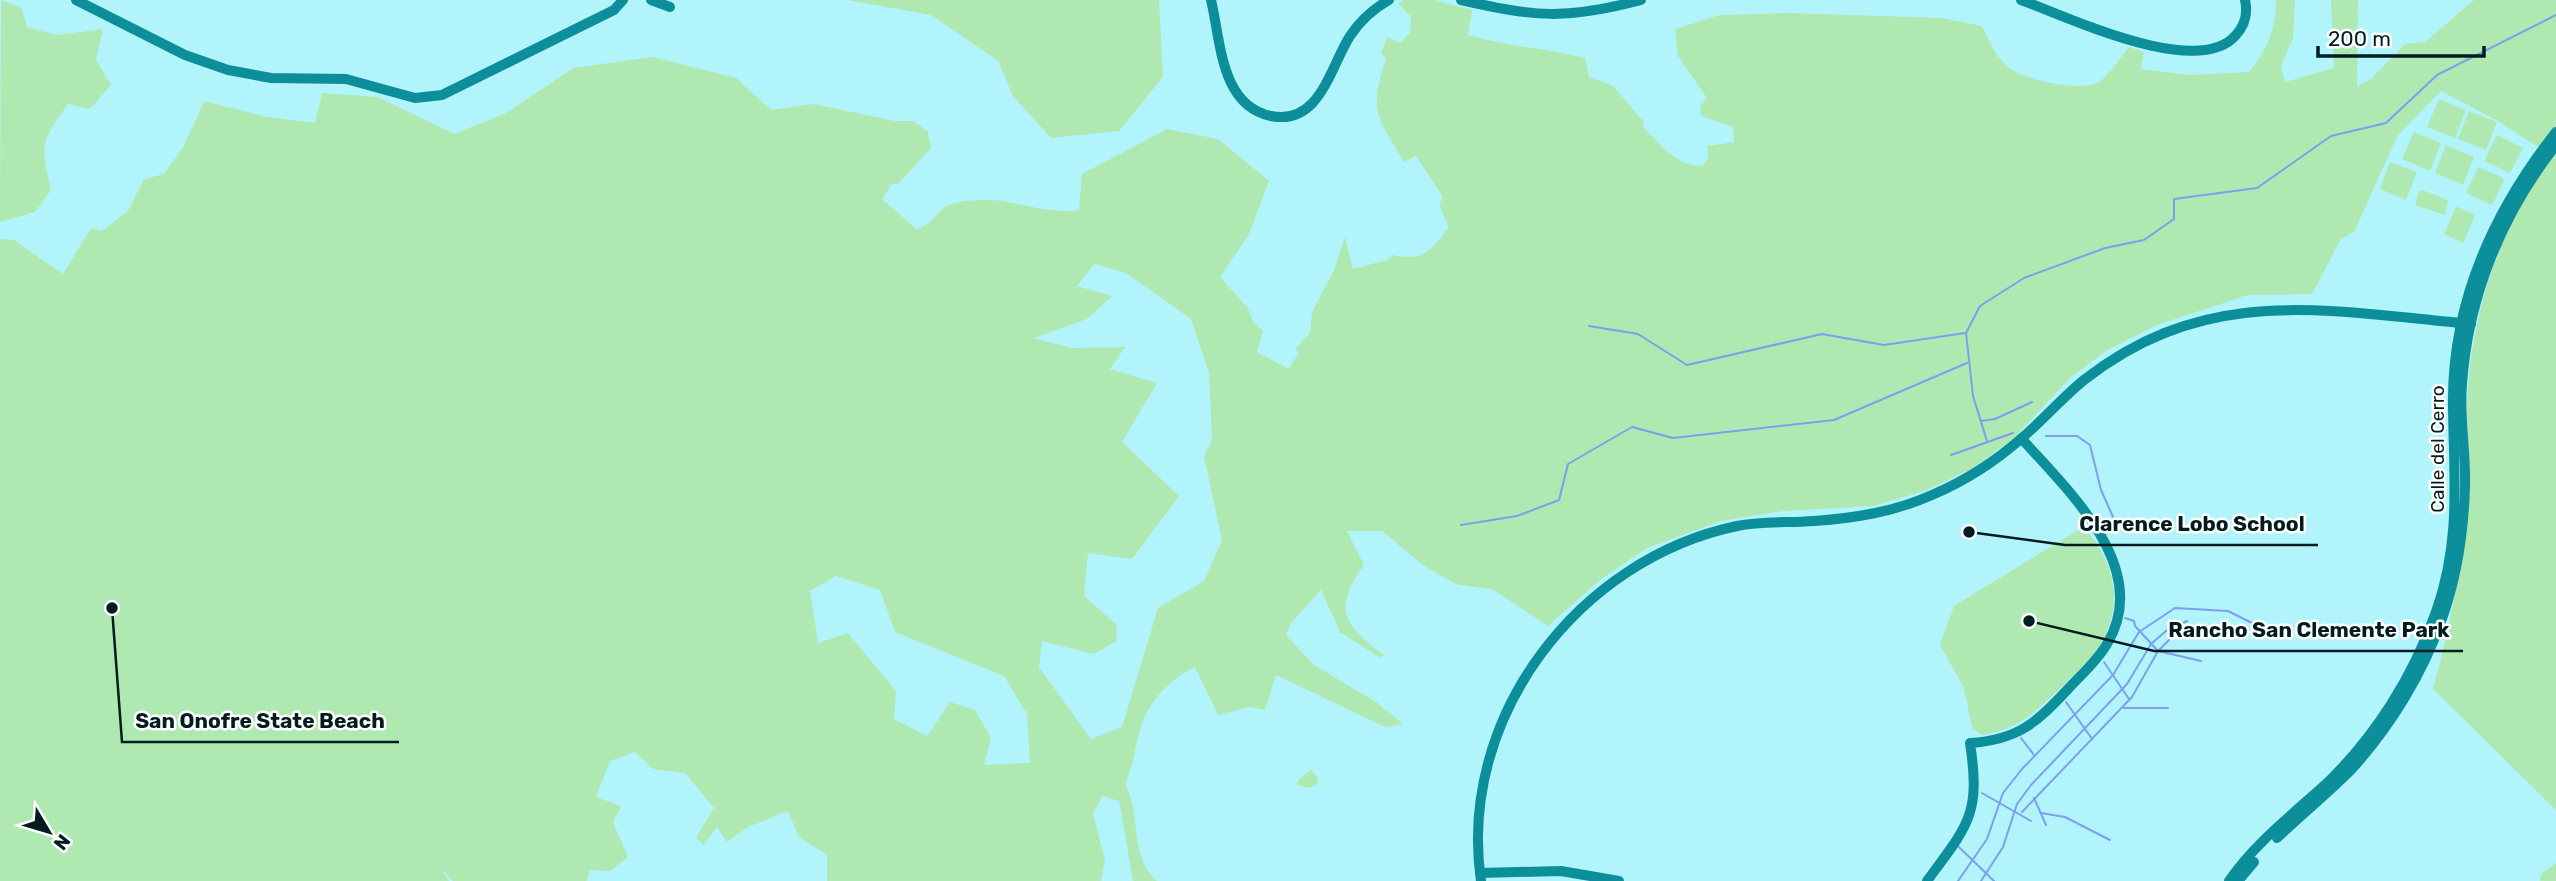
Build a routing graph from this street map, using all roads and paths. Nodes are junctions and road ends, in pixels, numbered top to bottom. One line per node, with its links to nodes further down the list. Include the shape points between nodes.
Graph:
1 (76, 0): 2 (street, via 185,55 228,70 271,78 346,79 415,98 442,95 614,10)
2 (623, 0)
3 (650, 0): 10 (street)
4 (1211, 0): 5 (street, via 1222,57 1237,95 1252,109 1279,117 1311,106 1325,88 1350,35)
5 (1389, 0)
6 (1461, 0): 7 (street, via 1562,16)
7 (1641, 0)
8 (2021, 0): 9 (street, via 2147,45 2204,50 2219,47 2239,32 2245,19)
9 (2245, 0)
10 (670, 7)
11 (2556, 132): 13 (street, Calle del Cerro, via 2504,206 2484,246)
12 (2556, 145): 13 (street, Calle del Cerro, via 2512,210)
13 (2466, 324): 14 (street, via 2281,309 2231,313 2188,324 2102,367); 16 (street, Calle del Cerro, via 2453,408 2455,518 2447,572 2425,642 2386,713 2362,745)
14 (2022, 439): 15 (street, via 1957,484 1906,506 1845,518 1740,526 1695,537 1639,564 1596,593 1534,661 1503,720 1482,796); 18 (street, via 2106,542 2117,567 2119,608 2101,652 2038,720 2016,734 1970,743 1976,786 1970,815)
15 (1481, 877): 17 (street, via 1561,872)
16 (2234, 880)
17 (1619, 881)
18 (1927, 881)

